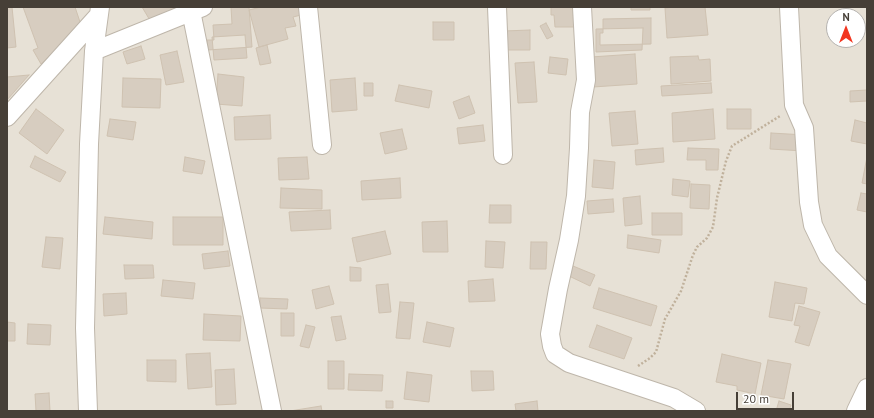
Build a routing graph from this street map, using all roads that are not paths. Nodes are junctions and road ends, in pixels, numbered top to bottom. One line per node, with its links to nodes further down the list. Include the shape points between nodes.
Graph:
1 (308, 7): 9 (street)
2 (497, 7): 10 (street)
3 (582, 7): 15 (street, via 586,80 580,112 576,196 550,334 552,346 555,354 570,363 674,398)
4 (789, 7): 11 (street, via 794,105 804,128 812,225 828,256)
5 (197, 9): 7 (street); 14 (street)
6 (99, 12): 7 (street); 8 (street)
7 (94, 51): 13 (street, via 88,144 85,328)
8 (7, 117)
9 (322, 145)
10 (503, 155)
11 (867, 295)
12 (867, 388): 16 (street)
13 (88, 411)
14 (272, 411)
15 (696, 411)
16 (856, 411)

